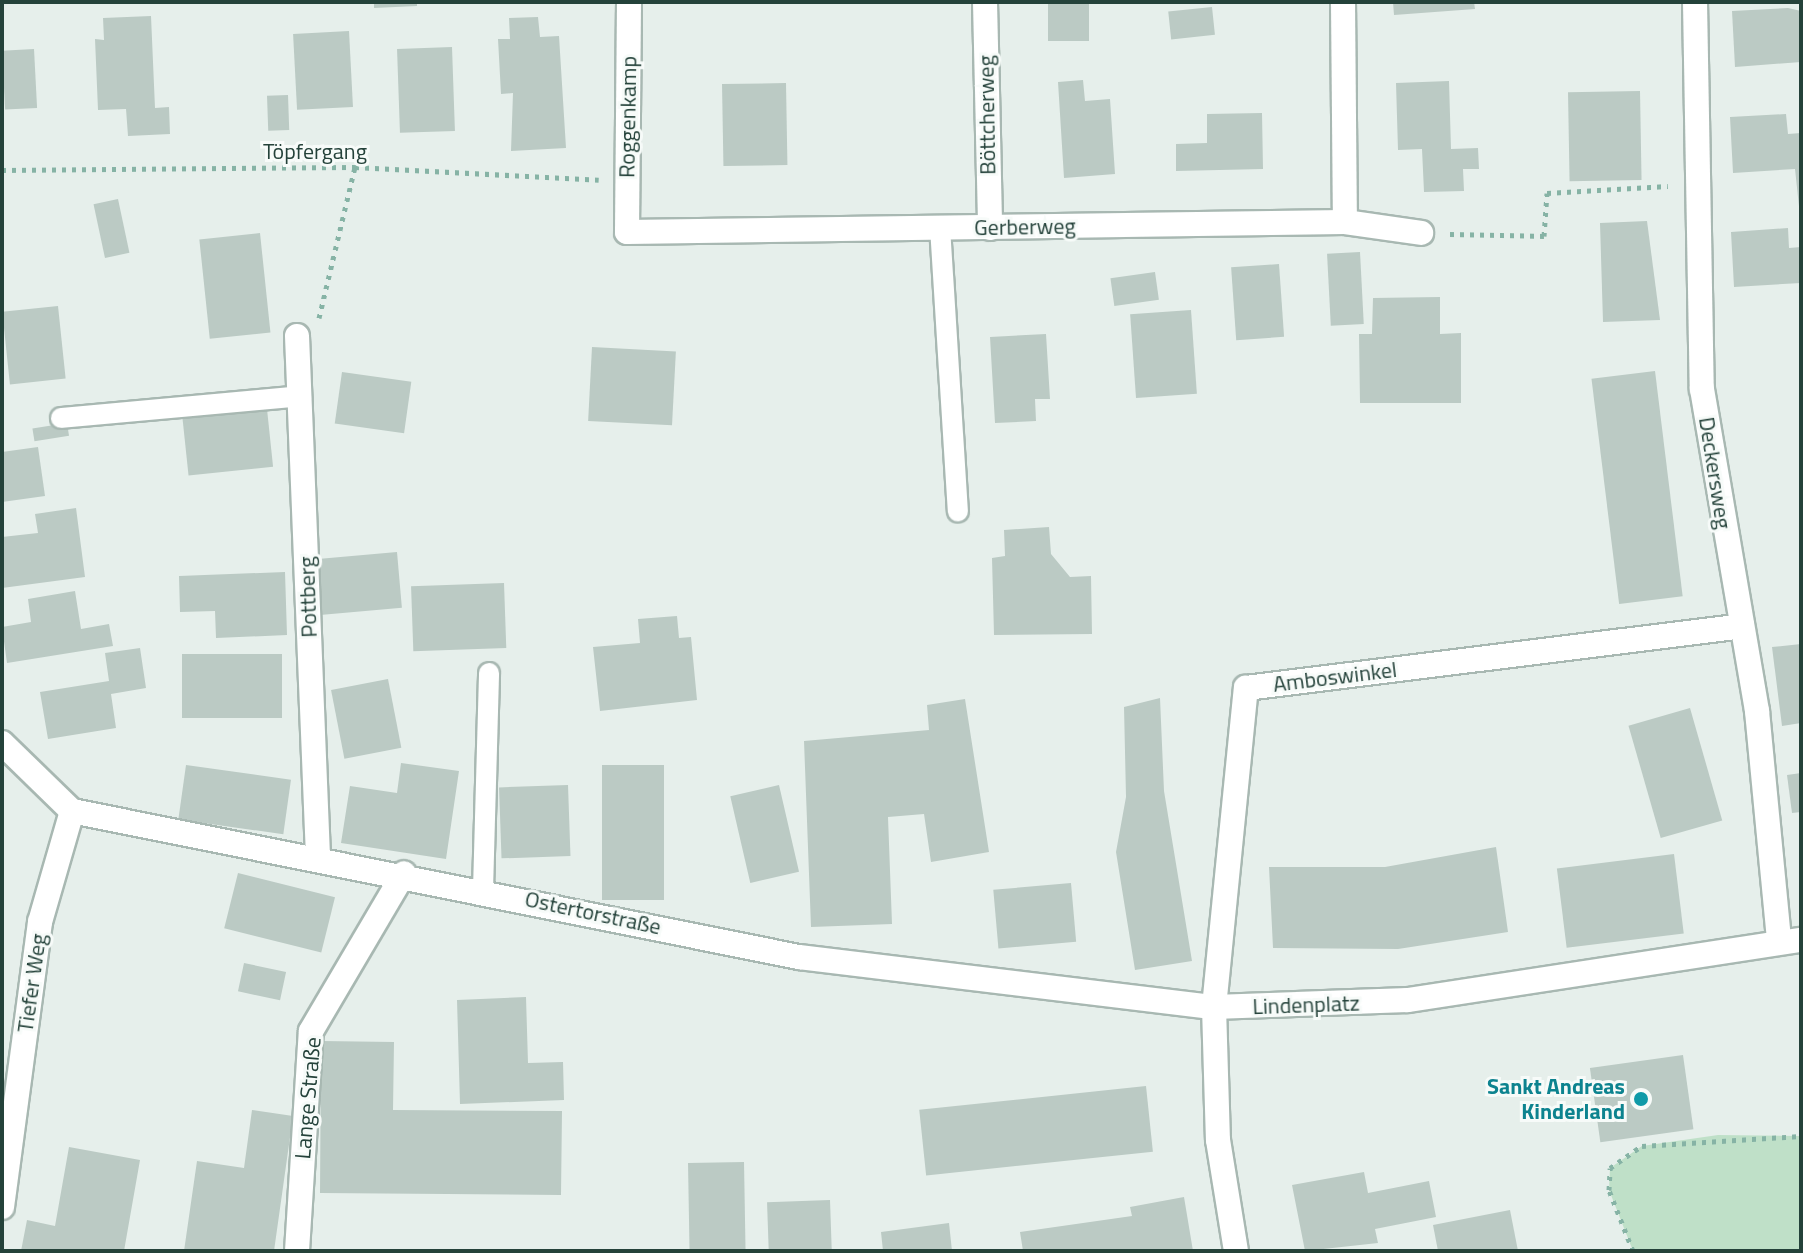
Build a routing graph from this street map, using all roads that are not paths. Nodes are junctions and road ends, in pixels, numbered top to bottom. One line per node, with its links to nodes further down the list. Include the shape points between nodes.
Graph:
1 (629, 2): 8 (street, Roggenkamp)
2 (985, 2): 7 (street, Böttcherweg)
3 (1343, 2): 5 (street)
4 (1695, 2): 14 (street, Deckersweg, via 1702,389)
5 (1345, 222): 7 (street, Gerberweg); 9 (street, Gerberweg)
6 (940, 227): 7 (street, Gerberweg); 8 (street, Gerberweg); 13 (lane)
7 (990, 228)
8 (627, 232)
9 (1421, 233)
10 (297, 336): 11 (street, Pottberg)
11 (301, 396): 12 (lane); 18 (street, Pottberg)
12 (61, 418)
13 (958, 511)
14 (1742, 626): 21 (street, Deckersweg); 22 (street, Amboswinkel, via 1246,688)
15 (489, 673): 20 (lane)
16 (2, 743): 17 (street)
17 (72, 811): 18 (street, Ostertorstraße); 23 (street, Tiefer Weg, via 40,922)
18 (318, 857): 19 (street, Ostertorstraße)
19 (404, 873): 20 (street, Ostertorstraße); 24 (street, Lange Straße, via 311,1031)
20 (483, 890): 22 (street, Ostertorstraße, via 799,957)
21 (1790, 939): 22 (street, Lindenplatz, via 1408,1000)
22 (1214, 1007): 25 (street, via 1218,1140)
23 (2, 1207)
24 (297, 1251)
25 (1236, 1251)

